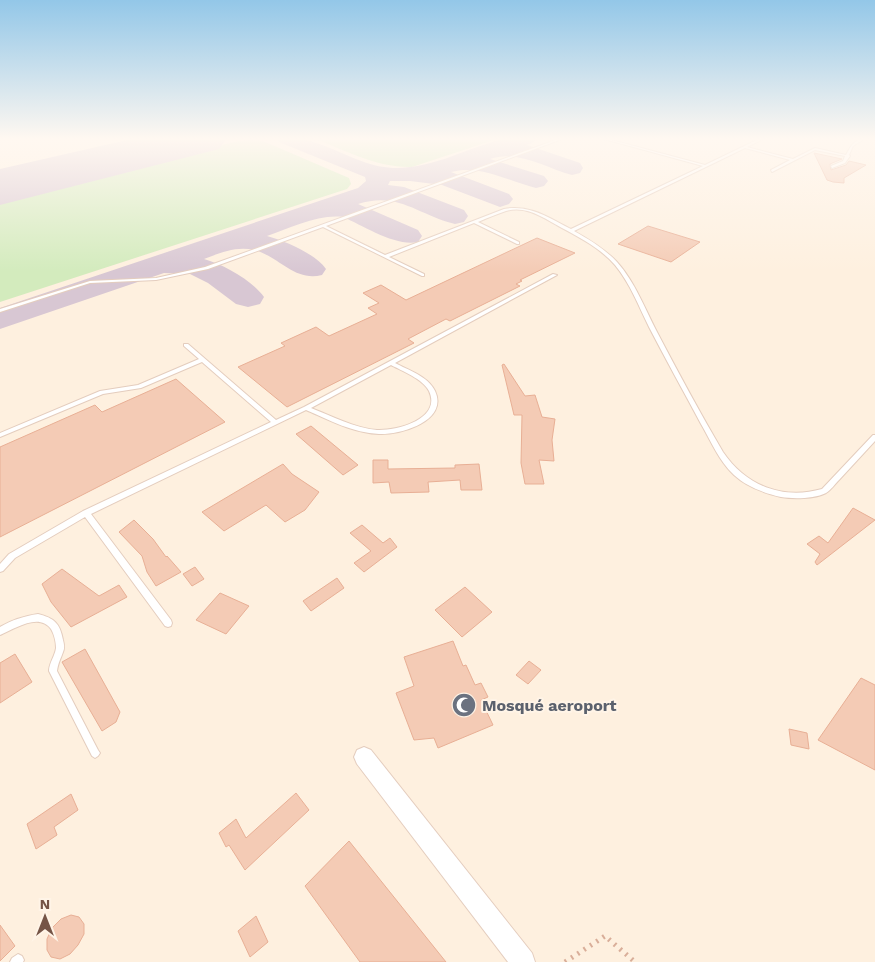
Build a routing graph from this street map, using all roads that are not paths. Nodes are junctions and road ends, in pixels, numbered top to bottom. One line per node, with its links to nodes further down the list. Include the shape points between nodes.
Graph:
1 (439, 183): 4 (lane)
2 (667, 183): 5 (lane)
3 (475, 222): 5 (lane, via 505,210 521,209 531,210); 6 (lane); 7 (lane)
4 (322, 225): 7 (lane); 10 (lane, via 206,268 156,279 90,282)
5 (571, 231): 17 (lane, via 608,256 623,272 674,371 728,464 744,478 784,495 816,494 824,491)
6 (518, 243)
7 (386, 256): 8 (lane)
8 (422, 275)
9 (555, 275): 13 (lane)
10 (0, 311)
11 (186, 345): 12 (lane)
12 (202, 360): 15 (lane); 16 (lane, via 139,387 102,392)
13 (391, 363): 14 (lane); 14 (lane, via 423,381 432,391 432,408 417,424 399,430 370,431)
14 (306, 408): 15 (lane)
15 (274, 422): 18 (lane)
16 (0, 436)
17 (875, 437)
18 (86, 513): 19 (lane, via 12,556); 20 (lane)
19 (0, 569)
20 (168, 623)
21 (0, 631): 22 (lane, via 32,617 49,621 54,626 60,644 52,671)
22 (95, 754)
23 (364, 757): 24 (street)
24 (523, 962)

